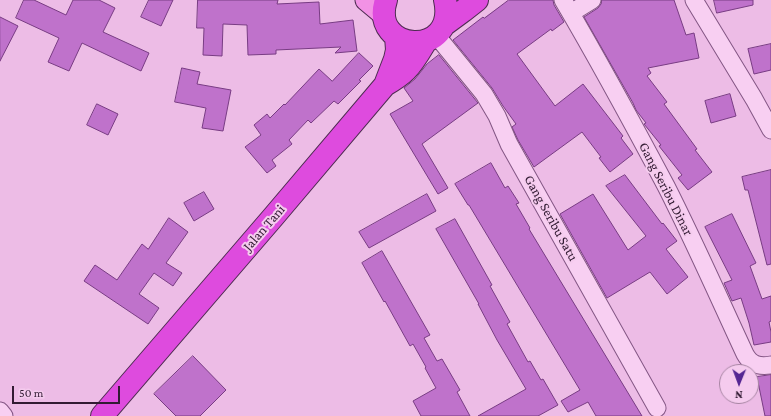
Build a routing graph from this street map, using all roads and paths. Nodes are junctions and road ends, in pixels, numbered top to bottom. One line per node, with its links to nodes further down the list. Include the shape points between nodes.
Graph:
1 (366, 0): 6 (main road)
2 (445, 0): 8 (highway, via 446,17)
3 (477, 0): 8 (highway)
4 (592, 0): 7 (street)
5 (694, 0): 11 (street)
6 (384, 7): 9 (highway, via 386,23)
7 (567, 7): 12 (street, Gang Seribu Dinar, via 666,187 745,354 752,364)
8 (435, 34): 9 (highway, via 418,42 403,40); 10 (highway, Jalan Tani, via 406,70); 13 (street, Gang Seribu Satu, via 494,110 509,144)
9 (396, 36): 10 (highway, via 395,59)
10 (385, 85): 16 (highway, Jalan Tani)
11 (771, 130)
12 (771, 365)
13 (657, 408)
14 (0, 411): 15 (street)
15 (4, 416)
16 (102, 416)

